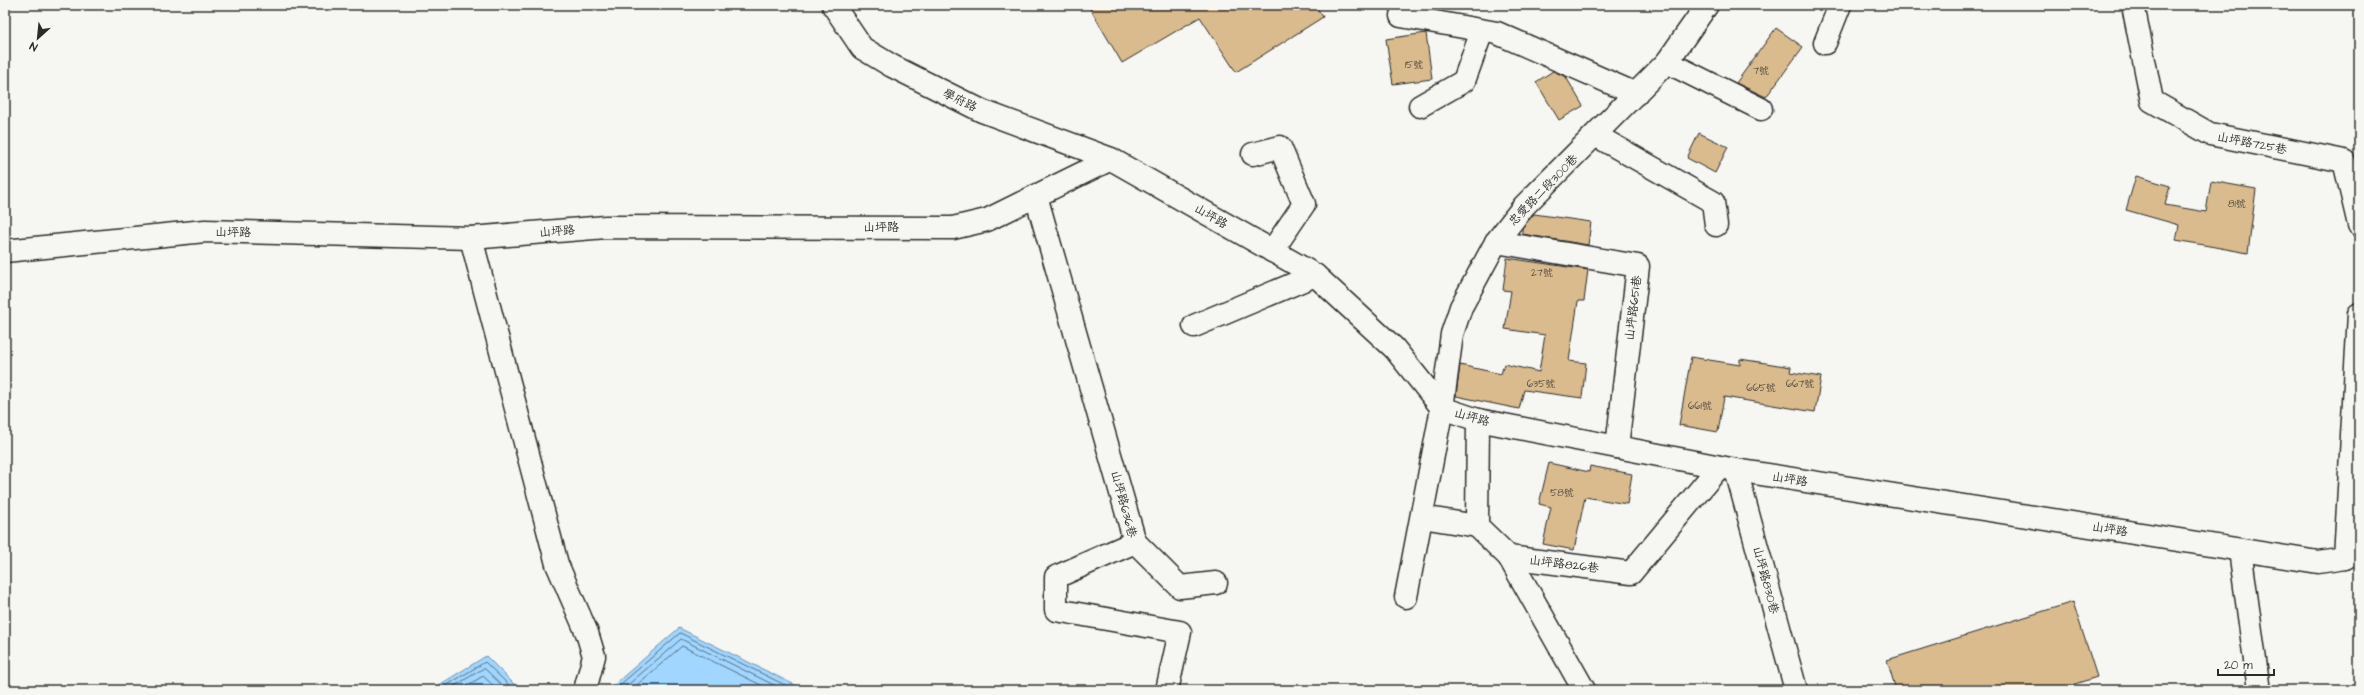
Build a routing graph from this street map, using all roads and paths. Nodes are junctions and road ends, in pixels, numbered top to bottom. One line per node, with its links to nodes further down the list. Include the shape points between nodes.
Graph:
1 (833, 5): 14 (street, 學府路, via 862,48 892,66 982,111)
2 (1707, 5): 8 (street, 忠愛路二段300巷)
3 (1840, 5): 7 (street)
4 (2134, 5): 17 (street, 山坪路725巷, via 2152,101 2210,134 2344,160)
5 (1401, 16): 6 (street)
6 (1482, 30): 9 (street, via 1497,33); 10 (street, via 1464,81)
7 (1825, 43)
8 (1667, 62): 9 (street, 忠愛路二段300巷); 11 (street)
9 (1636, 94): 12 (street, 忠愛路二段300巷)
10 (1420, 106)
11 (1760, 109)
12 (1595, 135): 16 (street, via 1713,202); 19 (street, 忠愛路二段300巷, via 1524,206)
13 (1253, 154): 21 (street, via 1280,147 1304,204)
14 (1111, 159): 15 (street, 山坪路); 21 (street, 山坪路)
15 (1036, 196): 18 (street, 山坪路, via 987,220 953,228 606,227); 31 (street, 山坪路636巷)
16 (1716, 225)
17 (2359, 225)
18 (471, 238): 20 (street, 山坪路, via 205,231); 37 (street, via 557,564 587,633 594,656)
19 (1496, 242): 25 (street, 忠愛路二段300巷, via 1461,307 1452,334); 27 (street, 山坪路651巷, via 1638,266)
20 (5, 251)
21 (1272, 251): 22 (street, 山坪路)
22 (1315, 275): 24 (street); 25 (street, 山坪路, via 1394,348)
23 (2359, 314): 33 (street)
24 (1194, 326)
25 (1442, 408): 26 (street, 山坪路); 29 (street, 忠愛路二段300巷)
26 (1478, 420): 27 (street, 山坪路); 30 (street)
27 (1617, 447): 28 (street, 山坪路)
28 (1727, 468): 32 (street, 山坪路); 34 (street, 山坪路826巷, via 1630,573); 40 (street, 山坪路830巷)
29 (1422, 517): 30 (street); 36 (street, 忠愛路二段300巷)
30 (1477, 526): 34 (street)
31 (1135, 542): 35 (street, via 1180,587); 38 (street, 山坪路636巷, via 1056,577 1056,610 1180,632)
32 (2240, 550): 33 (street, 山坪路, via 2318,562); 41 (street)
33 (2352, 554)
34 (1510, 557): 39 (street)
35 (1216, 583)
36 (1406, 597)
37 (584, 690)
38 (1167, 690)
39 (1584, 690)
40 (1796, 690)
41 (2259, 690)

